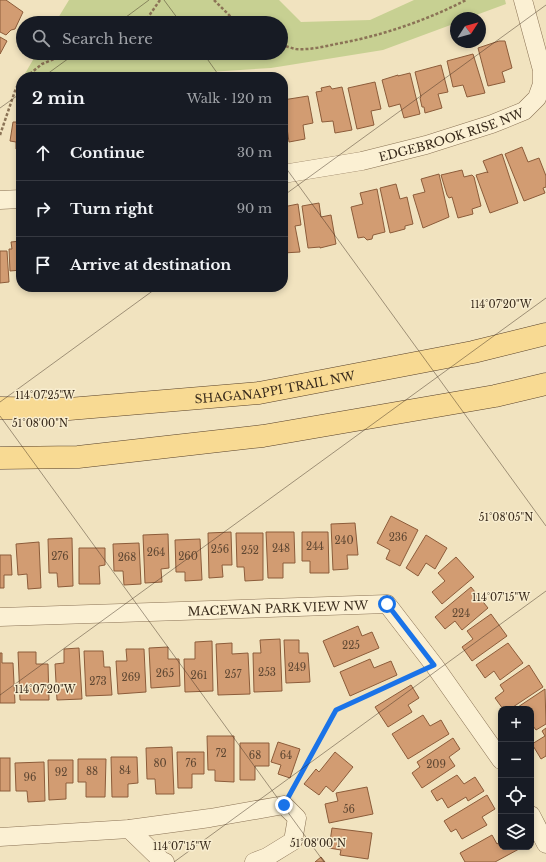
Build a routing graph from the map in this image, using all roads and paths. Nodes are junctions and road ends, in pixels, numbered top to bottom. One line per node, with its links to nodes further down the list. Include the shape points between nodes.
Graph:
1 (160, 0): 5 (path)
2 (214, 0): 6 (path)
3 (466, 0): 7 (path, via 445,11 399,28 355,41 315,48)
4 (523, 0): 12 (street, EDGEBROOK RISE NW, via 542,70 542,84 537,98 527,108 492,124 426,145 362,161)
5 (149, 16)
6 (230, 16)
7 (288, 47)
8 (52, 60): 9 (path)
9 (32, 72)
10 (16, 88): 11 (path)
11 (0, 135)
12 (288, 173)
13 (16, 199): 14 (street)
14 (0, 200)
15 (546, 334): 17 (main road, SHAGANAPPI TRAIL NW, via 473,352 259,393 69,409)
16 (546, 384): 18 (main road, via 495,396 263,436 78,457)
17 (0, 408)
18 (0, 458)
19 (0, 617): 20 (street, MACEWAN PARK VIEW NW, via 387,604)
20 (434, 665): 21 (street, MACEWAN PARK VIEW NW); 22 (path, via 336,710)
21 (498, 756)
22 (284, 805): 24 (street); 28 (street, via 297,818 293,841)
23 (534, 821): 26 (street)
24 (129, 829): 25 (street); 27 (street)
25 (0, 837)
26 (546, 844)
27 (165, 862)
28 (254, 862)

